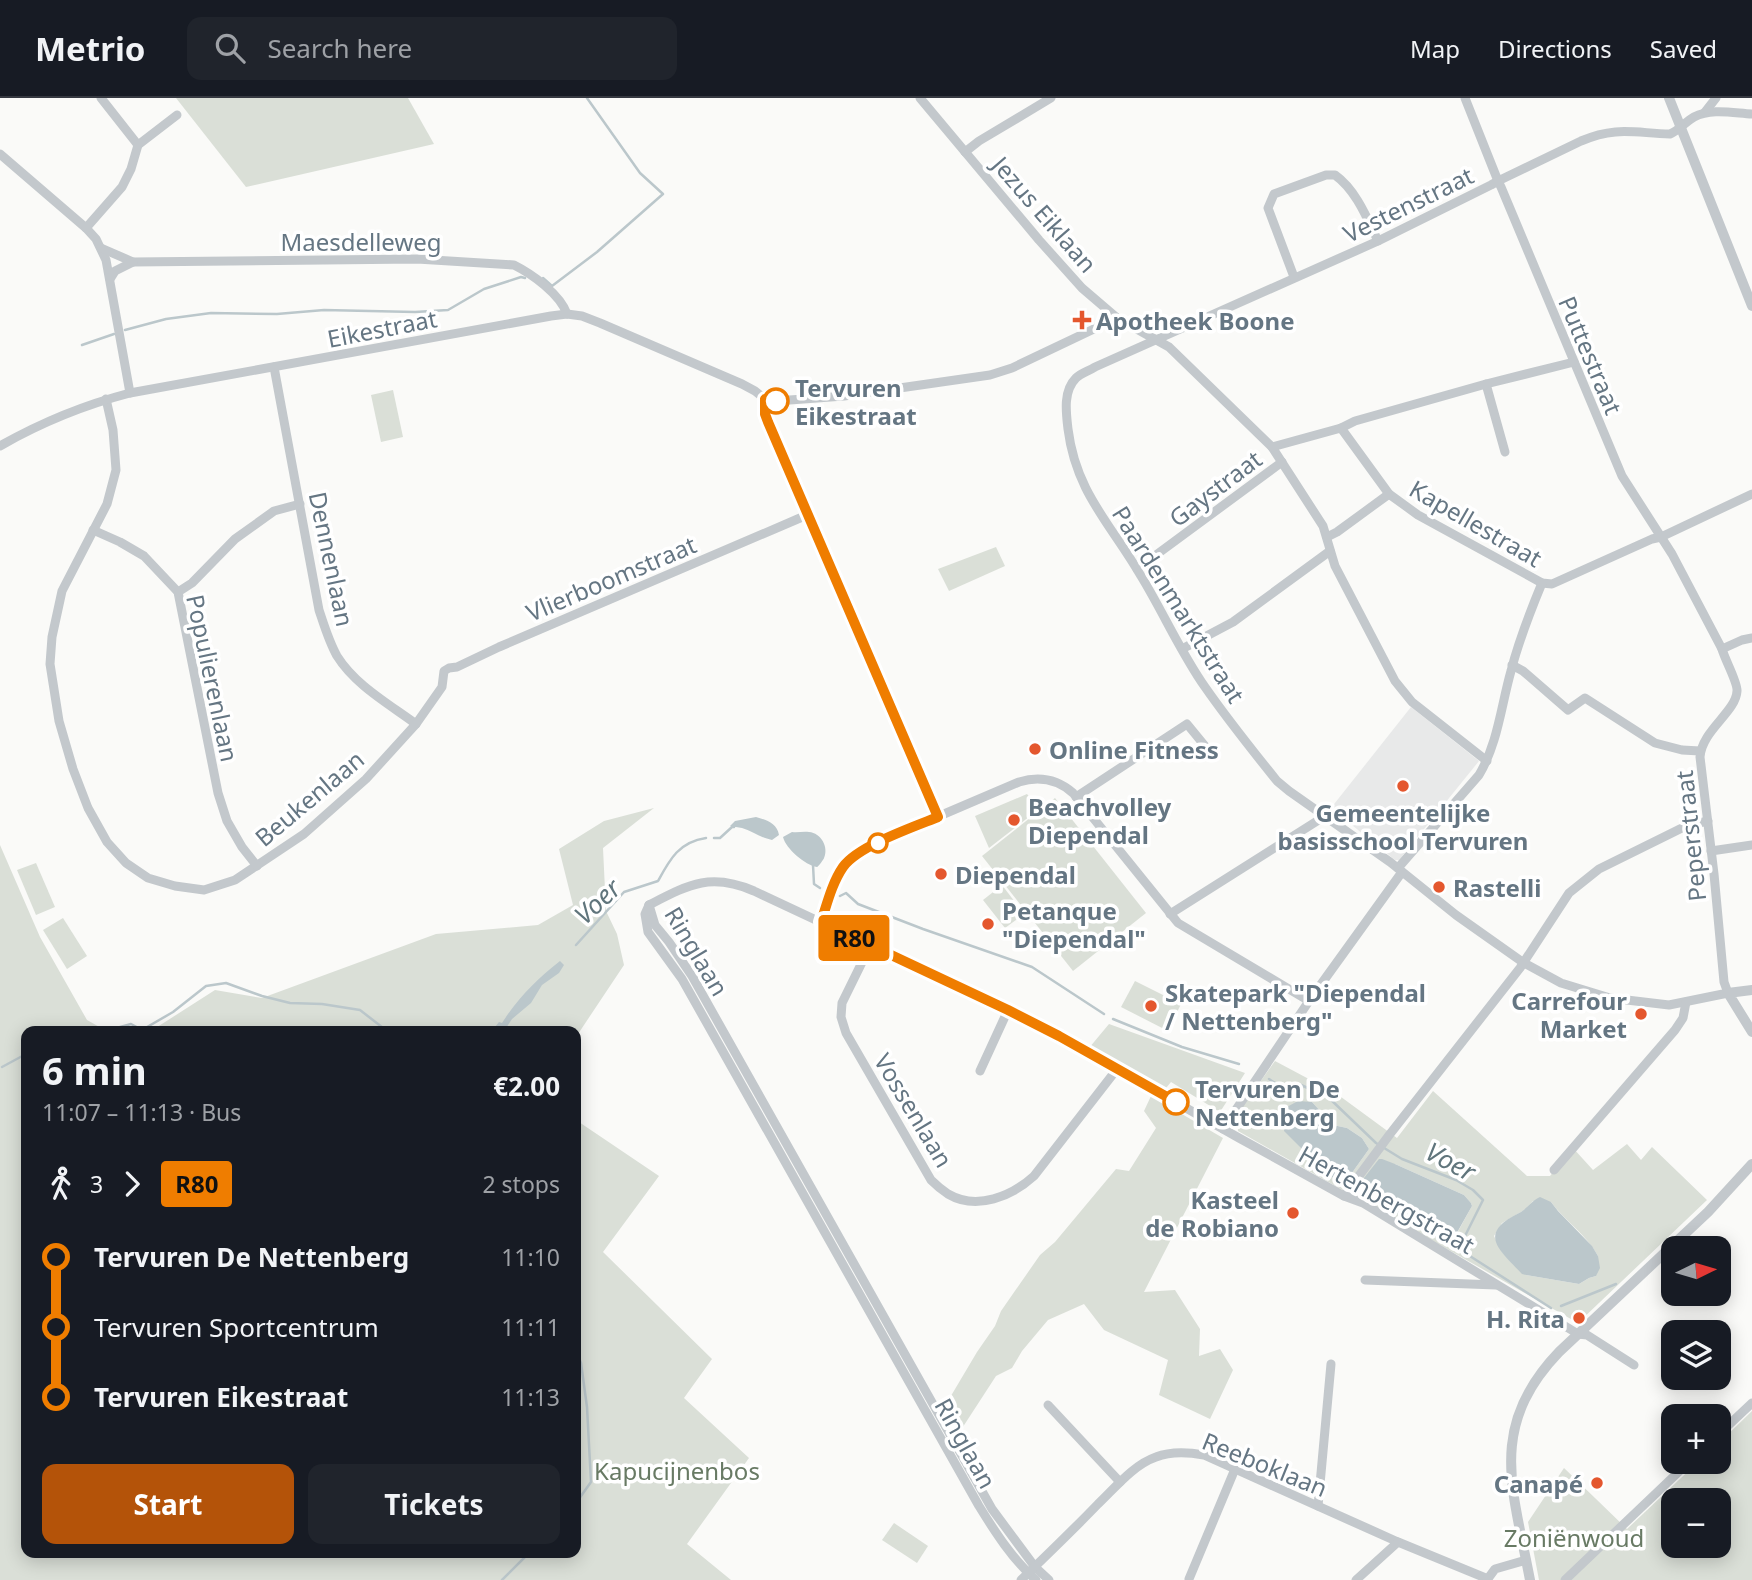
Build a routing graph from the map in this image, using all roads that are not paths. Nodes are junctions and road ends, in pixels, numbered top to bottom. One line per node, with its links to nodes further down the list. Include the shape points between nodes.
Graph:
1 (101, 98): 11 (street)
2 (920, 98): 12 (street, Jezus Eiklaan)
3 (1051, 98): 12 (street)
4 (1465, 98): 14 (street, Puttestraat)
5 (1669, 98): 10 (street)
6 (1716, 98): 7 (street)
7 (1705, 112): 8 (street); 10 (street)
8 (1752, 114)
9 (177, 116): 11 (street)
10 (1680, 128): 14 (street, Vestenstraat, via 1669,134 1602,134); 21 (street)
11 (138, 145): 15 (street, via 121,187)
12 (965, 152): 23 (street, Jezus Eiklaan, via 1082,288)
13 (0, 155): 15 (street)
14 (1499, 181): 16 (street, Vestenstraat); 25 (street, Puttestraat)
15 (86, 228): 17 (street)
16 (1378, 241): 19 (street, Vestenstraat); 19 (street, via 1365,213 1335,175 1274,194 1268,208)
17 (102, 248): 18 (street, Maesdelleweg); 20 (street)
18 (133, 261): 20 (street); 22 (street, Maesdelleweg, via 417,259 514,265 559,300)
19 (1294, 277): 24 (street, Vestenstraat)
20 (110, 279): 28 (street)
21 (1752, 306)
22 (567, 314): 26 (street, Eikestraat); 30 (street, Eikestraat, via 613,328 742,384)
23 (1117, 318): 24 (street, Jezus Eiklaan); 30 (street, via 990,375 844,396)
24 (1155, 339): 33 (street, Jezus Eiklaan, via 1169,347); 44 (street, Paardenmarktstraat, via 1078,376 1067,397 1074,462 1088,496)
25 (1574, 362): 27 (street); 42 (street, Puttestraat, via 1622,476)
26 (274, 367): 28 (street, Eikestraat); 38 (street, Dennenlaan)
27 (1486, 384): 31 (street); 34 (street)
28 (130, 393): 29 (street, Eikestraat)
29 (106, 399): 32 (street, Eikestraat, via 56,417); 40 (street, Beukenlaan, via 116,470 107,504)
30 (765, 399): 39 (street, via 765,414)
31 (1341, 428): 33 (street); 36 (street, Kapellestraat)
32 (0, 446)
33 (1272, 447): 35 (street)
34 (1506, 452)
35 (1282, 462): 41 (street); 44 (street, Gaystraat)
36 (1389, 494): 41 (street, Kapellestraat); 45 (street, Kapellestraat, via 1418,515)
37 (1752, 494): 42 (street, Kapellestraat)
38 (300, 504): 46 (street, via 274,511 234,539); 52 (street, Dennenlaan, via 319,610 337,656 366,687)
39 (807, 515): 51 (street, Vlierboomstraat, via 449,668 444,671); 58 (street)
40 (93, 530): 46 (street, Populierenlaan, via 144,556); 62 (street, Beukenlaan, via 62,591 50,664 59,720 88,808 107,842 148,878 204,890 235,880)
41 (1327, 537): 43 (street)
42 (1661, 537): 45 (street, Kapellestraat, via 1552,583); 49 (street, Peperstraat)
43 (1330, 551): 48 (street, via 1233,622); 55 (street, via 1395,681 1412,702)
44 (1137, 569): 48 (street, Paardenmarktstraat)
45 (1542, 583): 50 (street)
46 (178, 592): 62 (street, Populierenlaan, via 218,793 227,821)
47 (1752, 638): 49 (street)
48 (1182, 649): 57 (street, Paardenmarktstraat, via 1204,686 1277,781)
49 (1723, 649): 54 (street, Peperstraat, via 1737,694)
50 (1513, 665): 54 (street, via 1568,709 1585,698 1655,743); 55 (street)
51 (442, 687): 52 (street, Beukenlaan)
52 (416, 724): 62 (street, Beukenlaan, via 343,800)
53 (1205, 746): 56 (street, via 1187,724)
54 (1700, 751): 59 (street, Peperstraat)
55 (1488, 761): 63 (street)
56 (1076, 797): 58 (street, via 1060,783 1029,779); 65 (street)
57 (1325, 816): 63 (street, Paardenmarktstraat); 65 (street)
58 (938, 817): 66 (street, via 852,858 842,869)
59 (1708, 821): 61 (street, Peperstraat); 68 (street, via 1673,832 1589,877 1565,898)
60 (1752, 845): 61 (street)
61 (1711, 851): 70 (street, Peperstraat)
62 (257, 866)
63 (1400, 870): 68 (street, Paardenmarktstraat); 71 (street)
64 (649, 905): 66 (street, Hertenbergstraat, via 686,886 724,882); 95 (street, Ringlaan, via 655,925 692,976)
65 (1170, 914): 71 (street)
66 (821, 922): 67 (street, Hertenbergstraat)
67 (870, 946): 73 (street, Hertenbergstraat); 75 (street, Vossenlaan, via 842,1003 846,1033 931,1180 950,1195 981,1200 1009,1195 1022,1187)
68 (1524, 963): 72 (street, Paardenmarktstraat, via 1561,983 1610,998 1669,1005); 80 (street)
69 (1752, 990): 70 (street)
70 (1728, 993): 72 (street, Paardenmarktstraat); 74 (street)
71 (1309, 1000): 77 (street)
72 (1686, 1002): 79 (street, via 1675,1030)
73 (1008, 1010): 75 (street, Hertenbergstraat); 76 (street)
74 (1752, 1032)
75 (1117, 1069): 77 (street, Hertenbergstraat)
76 (980, 1071)
77 (1223, 1129): 80 (street, Hertenbergstraat)
78 (1752, 1164): 83 (street, via 1708,1212)
79 (1554, 1170)
80 (1344, 1196): 82 (street, Hertenbergstraat, via 1363,1203)
81 (1365, 1280): 82 (street)
82 (1497, 1285): 83 (street, Hertenbergstraat)
83 (1578, 1334): 85 (street, Hertenbergstraat); 94 (street, via 1539,1373 1515,1425 1510,1477)
84 (1331, 1364): 92 (street)
85 (1634, 1365)
86 (1752, 1403): 88 (street)
87 (1048, 1405): 91 (street)
88 (1731, 1422)
89 (1235, 1469): 91 (street, Reeboklaan, via 1204,1455 1174,1452 1144,1462); 92 (street, Reeboklaan); 96 (street)
90 (1676, 1474): 101 (street)
91 (1121, 1482): 95 (street, Reeboklaan)
92 (1318, 1506): 93 (street, Reeboklaan)
93 (1398, 1542): 98 (street); 99 (street, Reeboklaan)
94 (1526, 1560): 99 (street, via 1495,1569); 100 (street)
95 (1030, 1575): 97 (street, Ringlaan)
96 (1189, 1579)
97 (1049, 1580)
98 (1356, 1580)
99 (1488, 1580)
100 (1530, 1580)
101 (1565, 1580)

